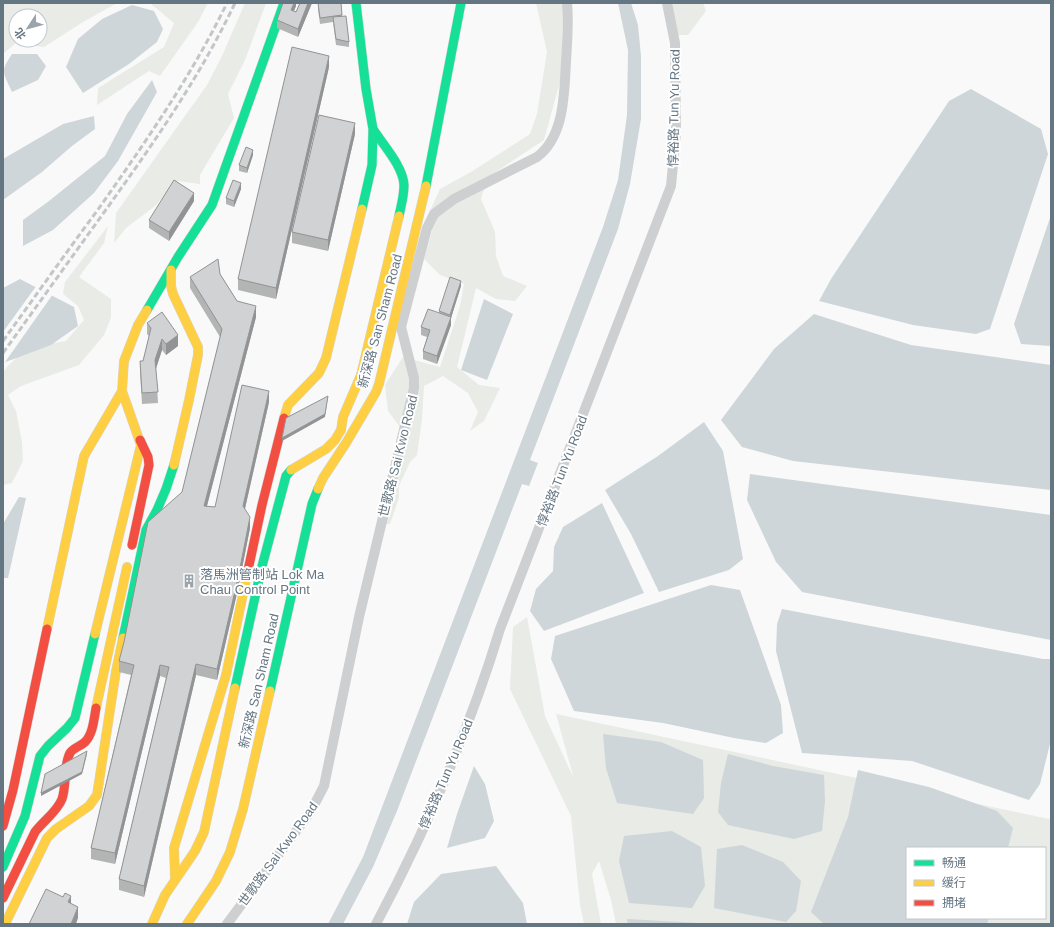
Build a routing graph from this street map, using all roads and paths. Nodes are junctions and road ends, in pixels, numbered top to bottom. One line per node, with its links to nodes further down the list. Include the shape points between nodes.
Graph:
1 (284, 3): 7 (main road, via 212,205)
2 (356, 3): 6 (main road, 新深路 San Sham Road)
3 (461, 3): 16 (main road, 新深路 San Sham Road, via 423,204 380,384 323,478 312,504 243,809 224,866)
4 (567, 3): 17 (street, 世歌路 Sai Kwo Road, via 569,20 563,102 551,141 537,157 454,199 434,214 427,228 401,327 414,378 414,388 359,617 324,786 311,811)
5 (667, 3): 18 (street, 惇裕路 Tun Yu Road, via 675,43 676,133 671,186 500,629 482,687 430,816)
6 (373, 129): 12 (main road, 新深路 San Sham Road, via 372,164 326,358 319,373 293,398 286,411 262,505 226,675 174,848); 12 (main road, 新深路 San Sham Road, via 401,171 404,185 361,375 335,440 291,469 286,476 260,570 204,832 195,851)
7 (171, 270): 8 (main road, via 138,325 124,361); 14 (main road, via 173,294 198,347 198,355 174,468 156,513 146,530 116,672 97,795 89,806 47,838)
8 (122, 391): 9 (main road); 10 (main road, via 84,456 13,790)
9 (140, 440): 11 (main road, via 141,445 74,718 40,756 25,816); 13 (main road, via 150,465 90,736 84,744 70,752 62,799 55,811 35,832)
10 (3, 826)
11 (3, 867)
12 (174, 879): 15 (main road, 新深路 San Sham Road)
13 (3, 898)
14 (5, 924)
15 (152, 924)
16 (187, 924)
17 (227, 924)
18 (376, 924)

